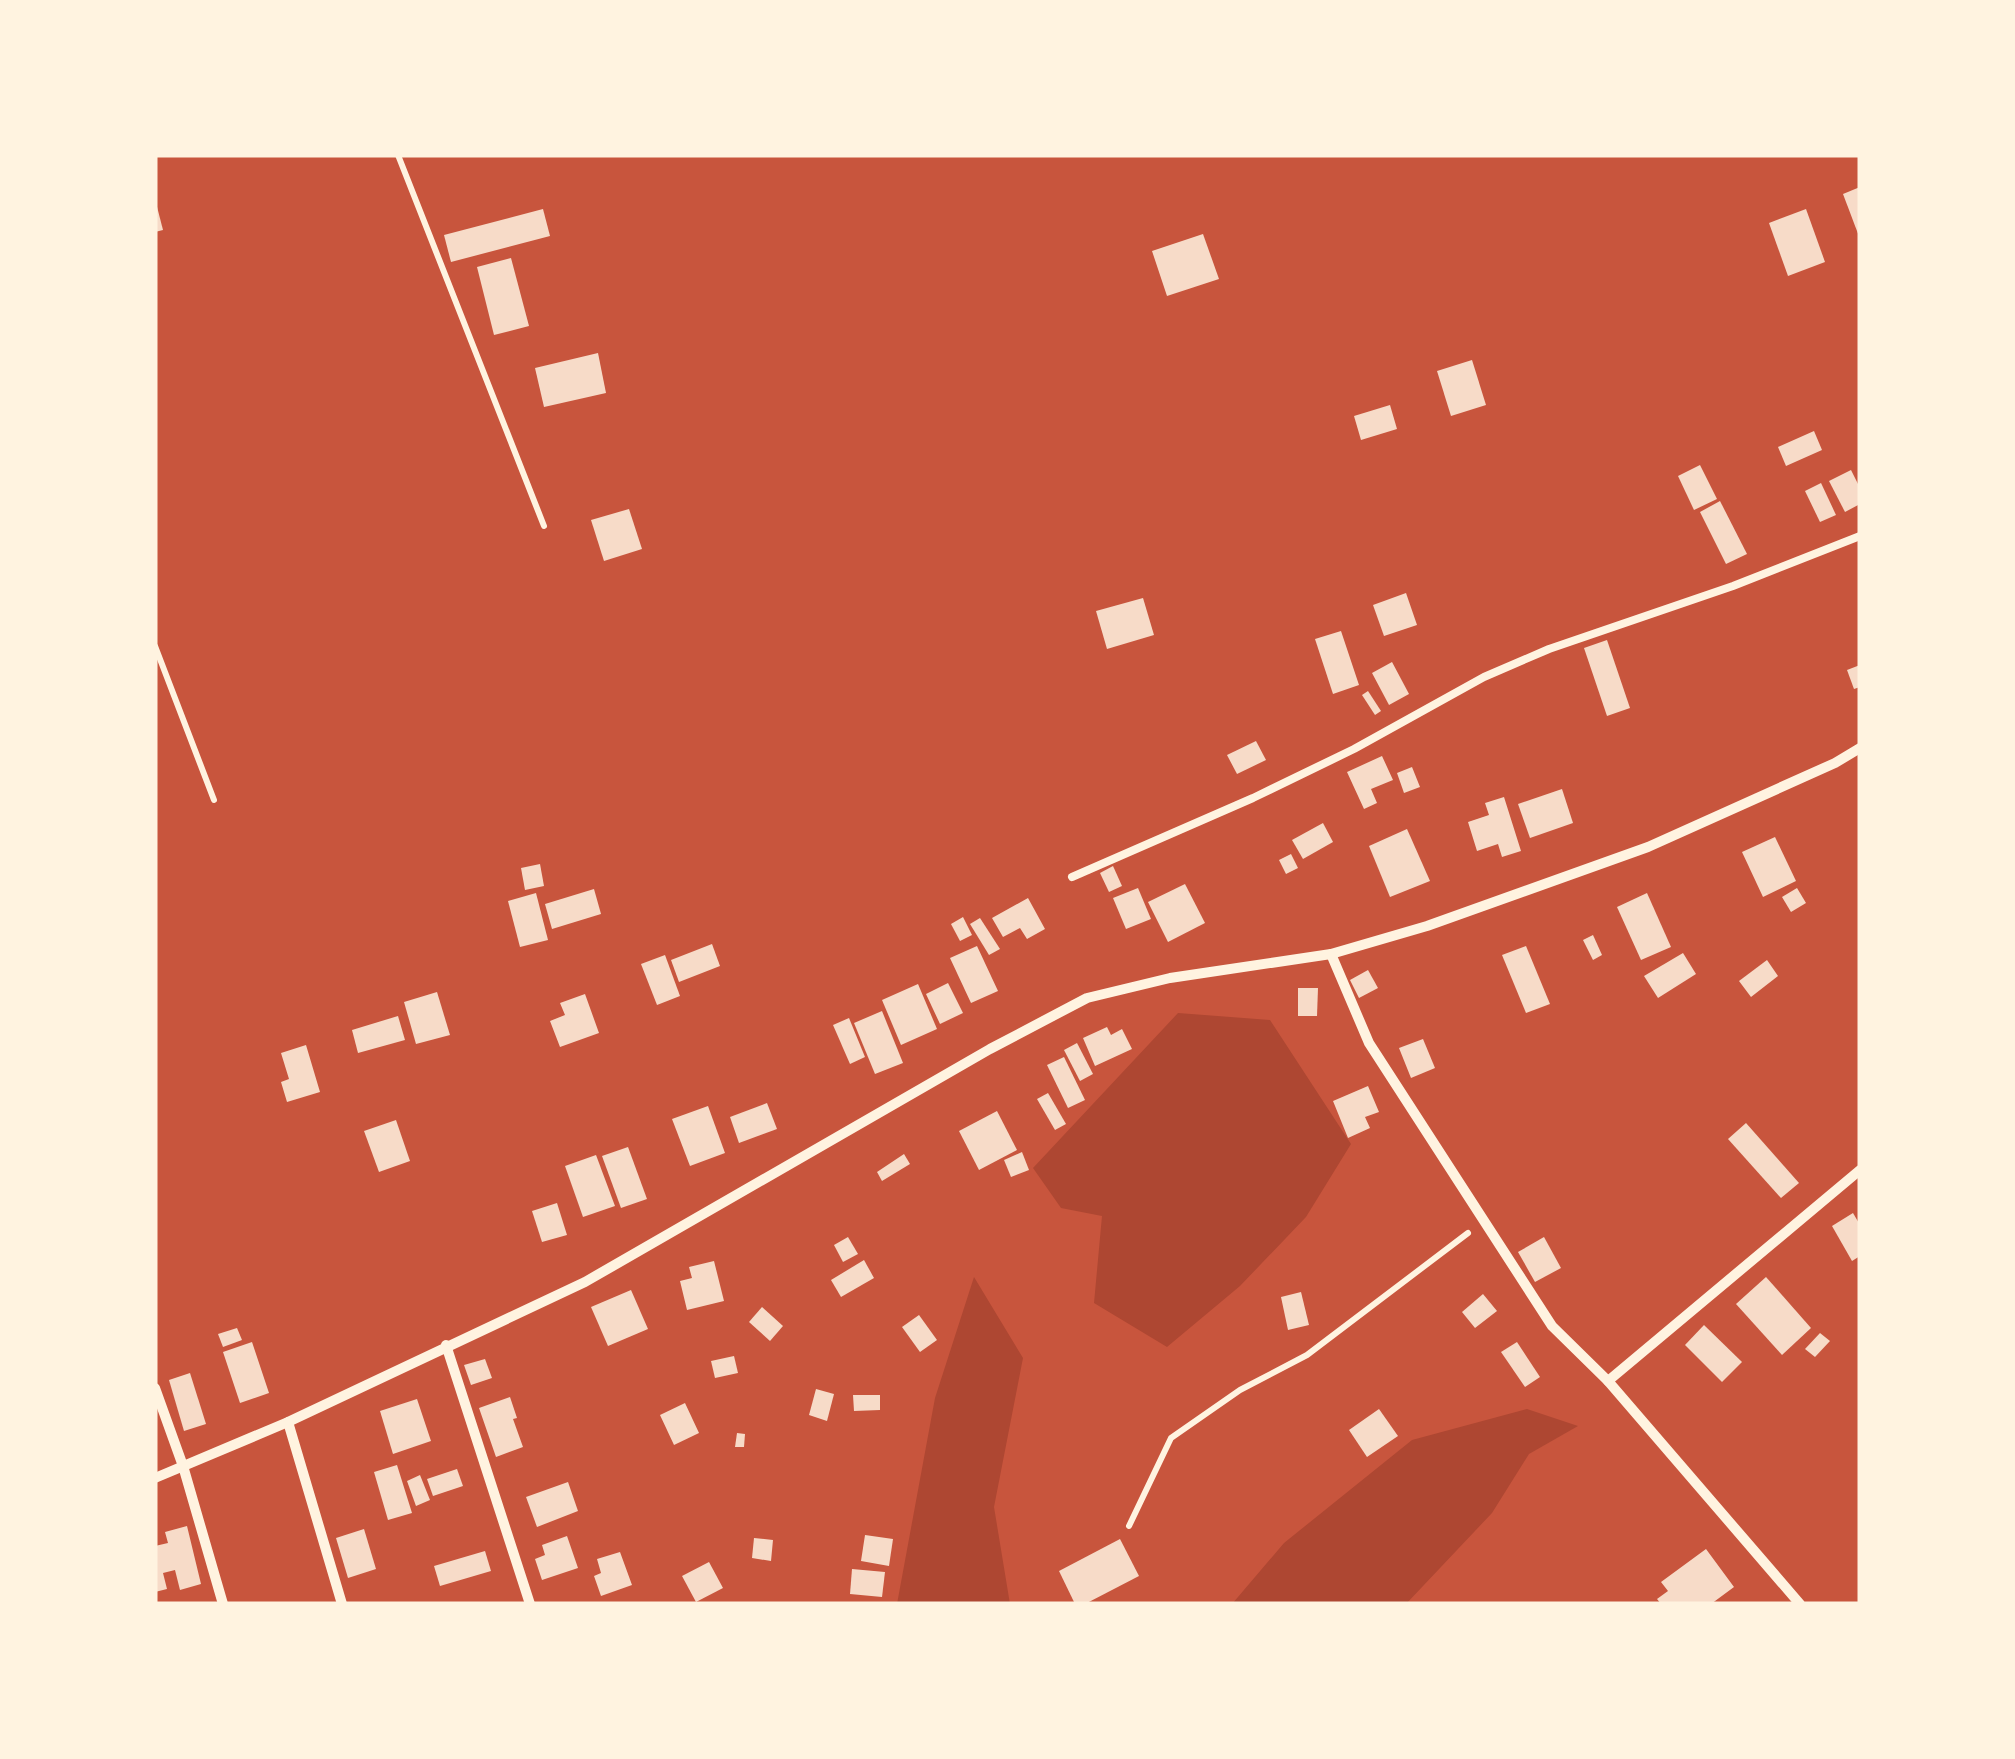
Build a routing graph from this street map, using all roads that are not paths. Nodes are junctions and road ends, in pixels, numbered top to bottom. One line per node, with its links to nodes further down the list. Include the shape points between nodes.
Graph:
1 (1860, 536): 3 (lane, via 1548,649 1304,774)
2 (1860, 748): 4 (street, via 1648,846)
3 (1072, 878)
4 (1331, 954): 6 (street, via 1087,998 585,1282); 7 (street, via 1369,1043 1552,1326)
5 (1860, 1170): 7 (street)
6 (446, 1345): 9 (street); 14 (street)
7 (1608, 1381): 15 (street)
8 (155, 1388): 10 (street)
9 (288, 1422): 10 (street); 13 (street)
10 (183, 1466): 11 (street); 12 (street)
11 (155, 1478)
12 (223, 1604)
13 (342, 1604)
14 (530, 1604)
15 (1800, 1604)

